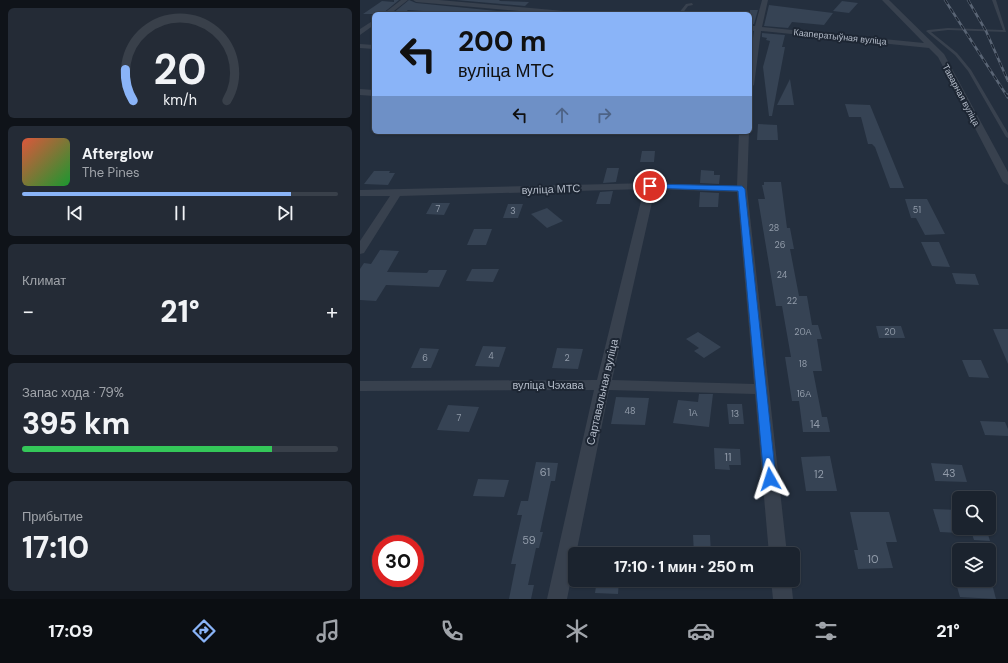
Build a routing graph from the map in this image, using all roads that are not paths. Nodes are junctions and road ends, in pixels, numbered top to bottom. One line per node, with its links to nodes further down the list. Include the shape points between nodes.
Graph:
1 (405, 0): 7 (street)
2 (416, 0): 8 (street)
3 (765, 0): 11 (street)
4 (885, 0): 14 (street, Таварная вуліца)
5 (994, 0): 20 (lane, via 1005,31 928,31 956,54 970,71)
6 (692, 4): 9 (lane, via 687,5)
7 (389, 12)
8 (552, 12)
9 (682, 12)
10 (372, 23): 12 (street)
11 (754, 29): 14 (street, Кааператыўная вуліца); 16 (street)
12 (360, 32)
13 (360, 46): 15 (street)
14 (929, 46): 21 (street, Таварная вуліца, via 940,56)
15 (372, 47)
16 (752, 58)
17 (360, 92): 18 (street)
18 (372, 93)
19 (744, 134): 23 (street)
20 (1008, 137)
21 (1008, 182)
22 (650, 186): 23 (street, вуліца МТС); 25 (street, вуліца МТС); 27 (street, Сартавальная вуліца)
23 (742, 189): 29 (street)
24 (360, 193): 25 (street, вуліца МТС)
25 (397, 193): 26 (street)
26 (360, 250)
27 (603, 385): 28 (street, вуліца Чэхава); 29 (street, вуліца Чэхава); 32 (street, Сартавальная вуліца)
28 (360, 386)
29 (761, 389): 30 (street)
30 (777, 547)
31 (782, 587): 33 (street)
32 (557, 599)
33 (783, 599)

